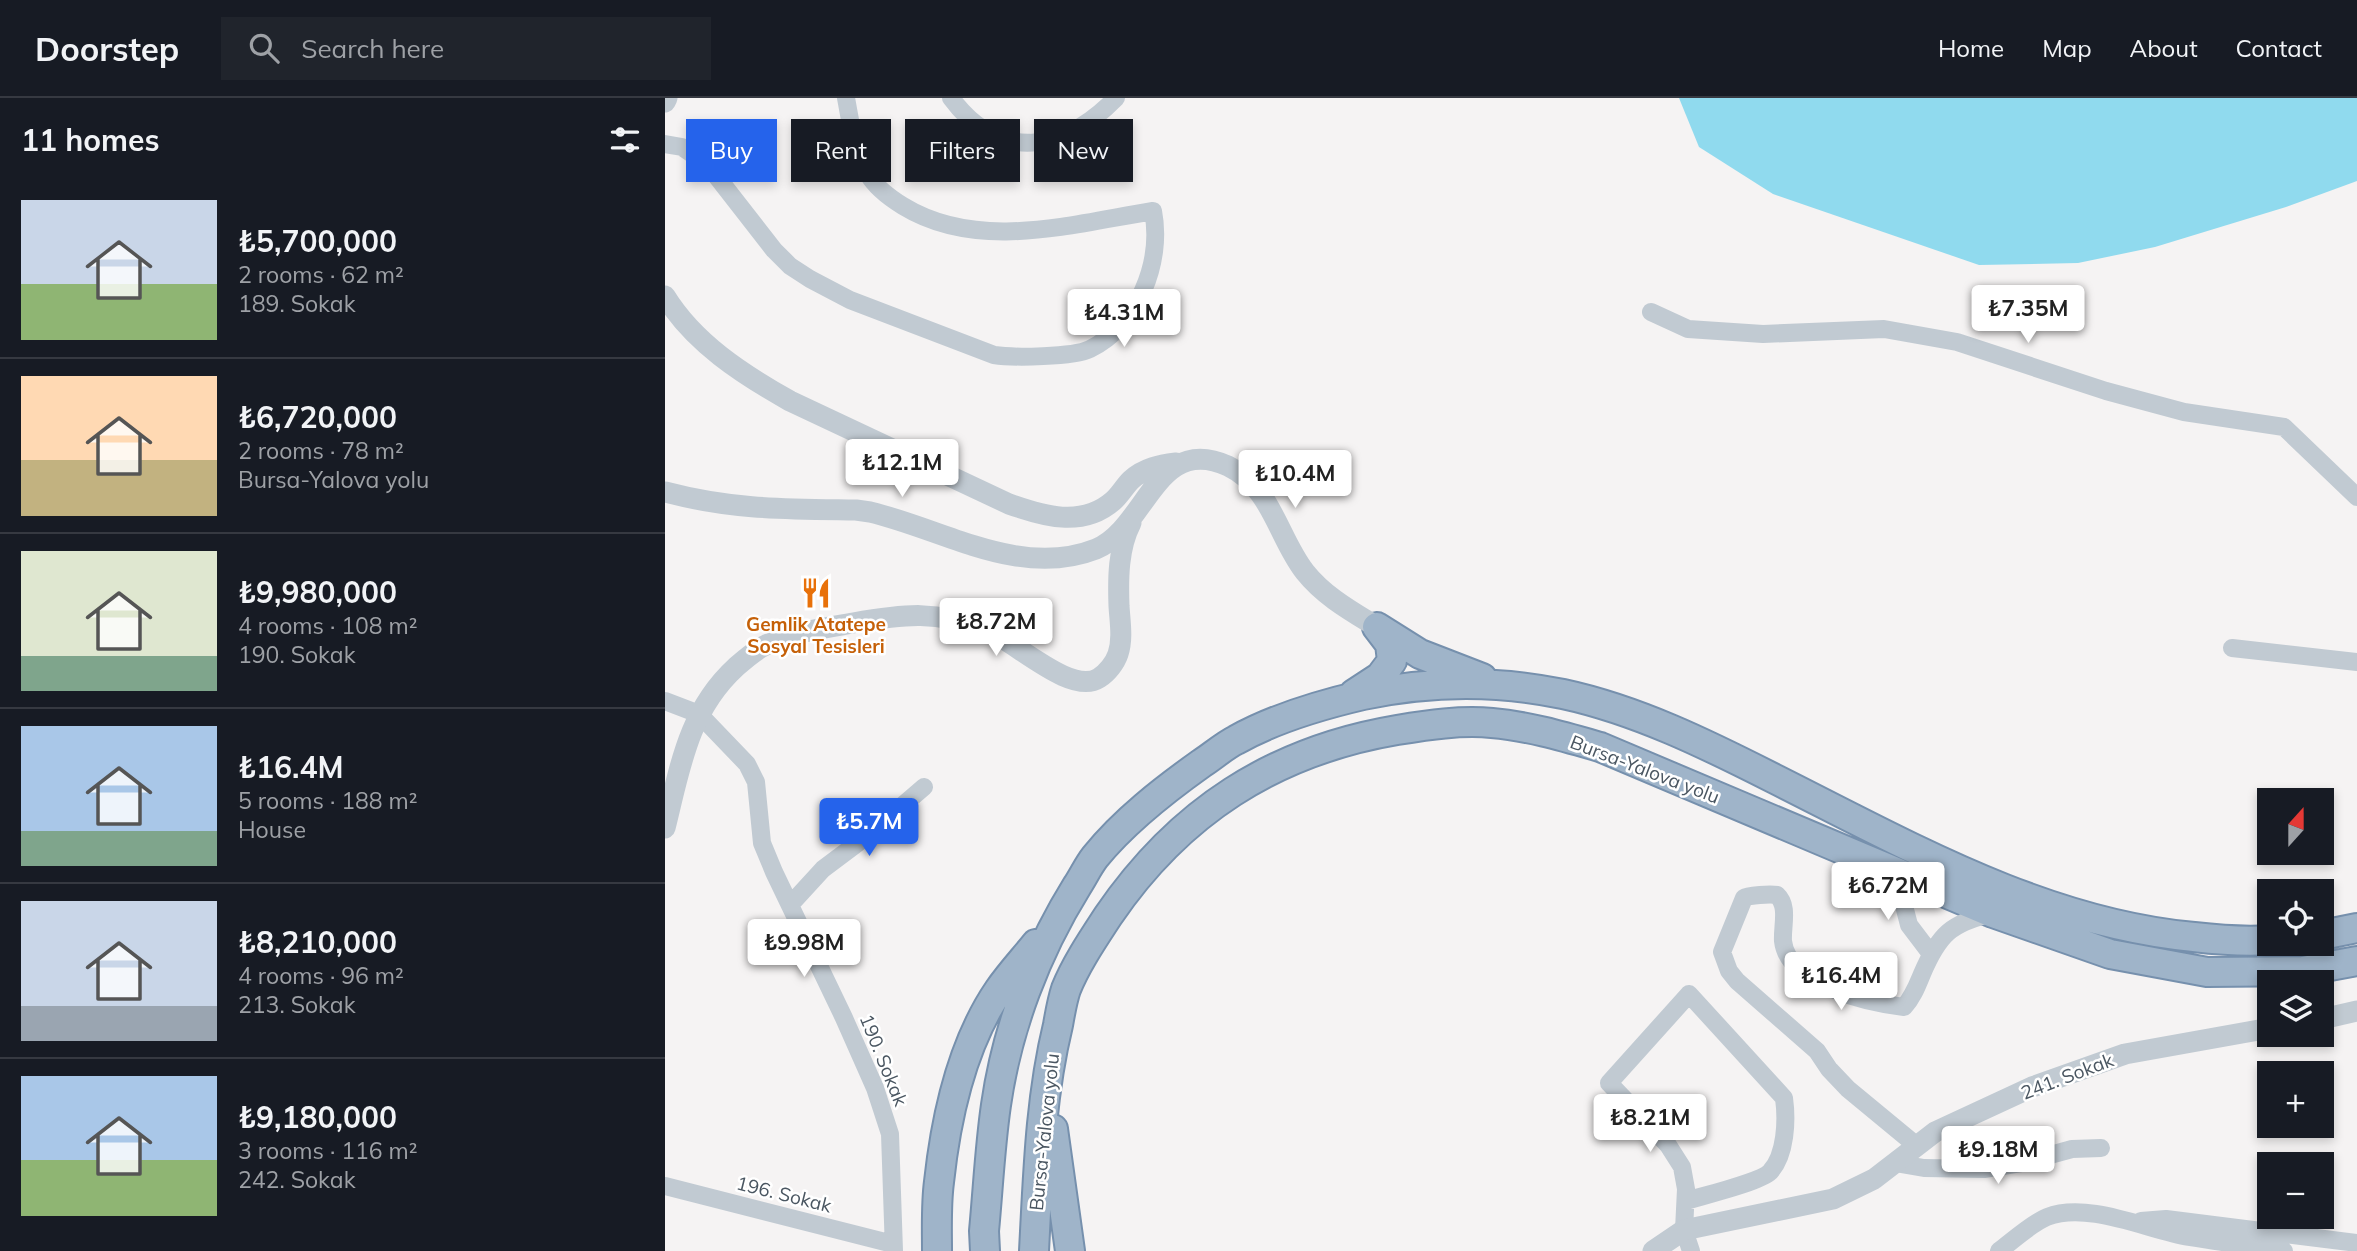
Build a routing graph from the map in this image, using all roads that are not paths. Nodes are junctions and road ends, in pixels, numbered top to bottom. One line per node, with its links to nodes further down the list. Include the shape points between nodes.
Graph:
1 (846, 98): 4 (street, via 855,142 869,176 898,203 937,223 1011,231 1153,211 1157,229 1150,267 1141,297 1128,318 1087,351 994,355 850,300 810,279 774,250 707,164 682,147)
2 (951, 98): 3 (street, via 978,127 1003,140 1034,144 1063,136)
3 (1116, 98)
4 (665, 144)
5 (665, 296): 7 (street, via 692,331 763,386 1040,515 1064,518 1095,512 1148,469)
6 (1651, 312): 9 (street, via 1688,329 1763,334 1884,328 1944,340 2184,412 2284,427)
7 (1189, 461): 10 (street, via 1159,480); 11 (street, via 1207,460 1239,472 1272,509 1297,562 1312,581)
8 (665, 492): 10 (street, via 745,508 870,512 1006,555 1045,559 1097,548)
9 (2357, 497)
10 (1135, 515): 17 (street, via 1125,536 1120,567 1117,657 1106,673 1090,683 1066,678 992,631 970,623 928,614 891,616 808,631 762,646 724,678)
11 (1377, 627): 14 (highway, via 1420,654); 15 (highway, via 1390,644 1392,661 1380,677)
12 (2232, 648): 13 (street)
13 (2357, 662)
14 (1501, 685): 15 (highway, via 1420,686); 18 (highway, via 1563,694 1610,708)
15 (1346, 699): 25 (highway, via 1235,740 1155,796 1094,858)
16 (665, 701): 17 (street)
17 (699, 714): 21 (street); 23 (street, 190. Sokak, via 747,764 756,782 762,843)
18 (1721, 752): 20 (highway); 28 (highway, via 1952,867 2053,908 2149,933)
19 (923, 787): 23 (street, via 823,869)
20 (1705, 792): 22 (highway, Bursa-Yalova yolu); 34 (highway, Bursa-Yalova yolu, via 1600,747 1491,723 1432,724 1382,733 1290,760 1205,810 1127,889 1066,989)
21 (665, 828)
22 (1878, 864): 24 (highway, Bursa-Yalova yolu); 29 (street, via 1901,894 1909,925)
23 (790, 905): 43 (street, 190. Sokak, via 875,1088 890,1134)
24 (1993, 914): 29 (street, via 1952,928); 30 (highway, Bursa-Yalova yolu, via 2110,954 2207,972 2303,971)
25 (1054, 923): 44 (highway, via 999,990 964,1064 938,1184); 45 (highway, via 1011,1030 996,1105)
26 (2357, 928): 27 (highway)
27 (2334, 933)
28 (2257, 941)
29 (1931, 954): 35 (street, via 1904,1007 1879,1004 1822,985 1786,954 1783,904 1771,894 1744,898 1723,952 1737,981 1812,1046 1848,1089)
30 (2357, 961)
31 (2357, 1011): 32 (street)
32 (2334, 1017)
33 (2257, 1030): 35 (street, 241. Sokak, via 2125,1054 2032,1087 1935,1132)
34 (1046, 1081): 46 (highway, Bursa-Yalova yolu); 47 (highway)
35 (1917, 1146): 37 (street, 241. Sokak)
36 (2101, 1148): 37 (street, via 2073,1149 1984,1169)
37 (1895, 1163): 41 (street, 241. Sokak, via 1833,1199)
38 (665, 1186): 43 (street, 196. Sokak)
39 (1686, 1201): 39 (street, via 1768,1174 1777,1162 1786,1114 1784,1098 1689,994 1609,1083 1675,1156 1686,1180); 41 (street)
40 (2134, 1222): 42 (street, via 2166,1219); 50 (street, via 2097,1214 2047,1217); 51 (street, via 2188,1237)
41 (1685, 1230): 48 (street); 49 (street)
42 (2357, 1243)
43 (893, 1248)
44 (937, 1251)
45 (985, 1251)
46 (1034, 1251)
47 (1070, 1251)
48 (1653, 1251)
49 (1691, 1251)
50 (1999, 1251)
51 (2284, 1251)

